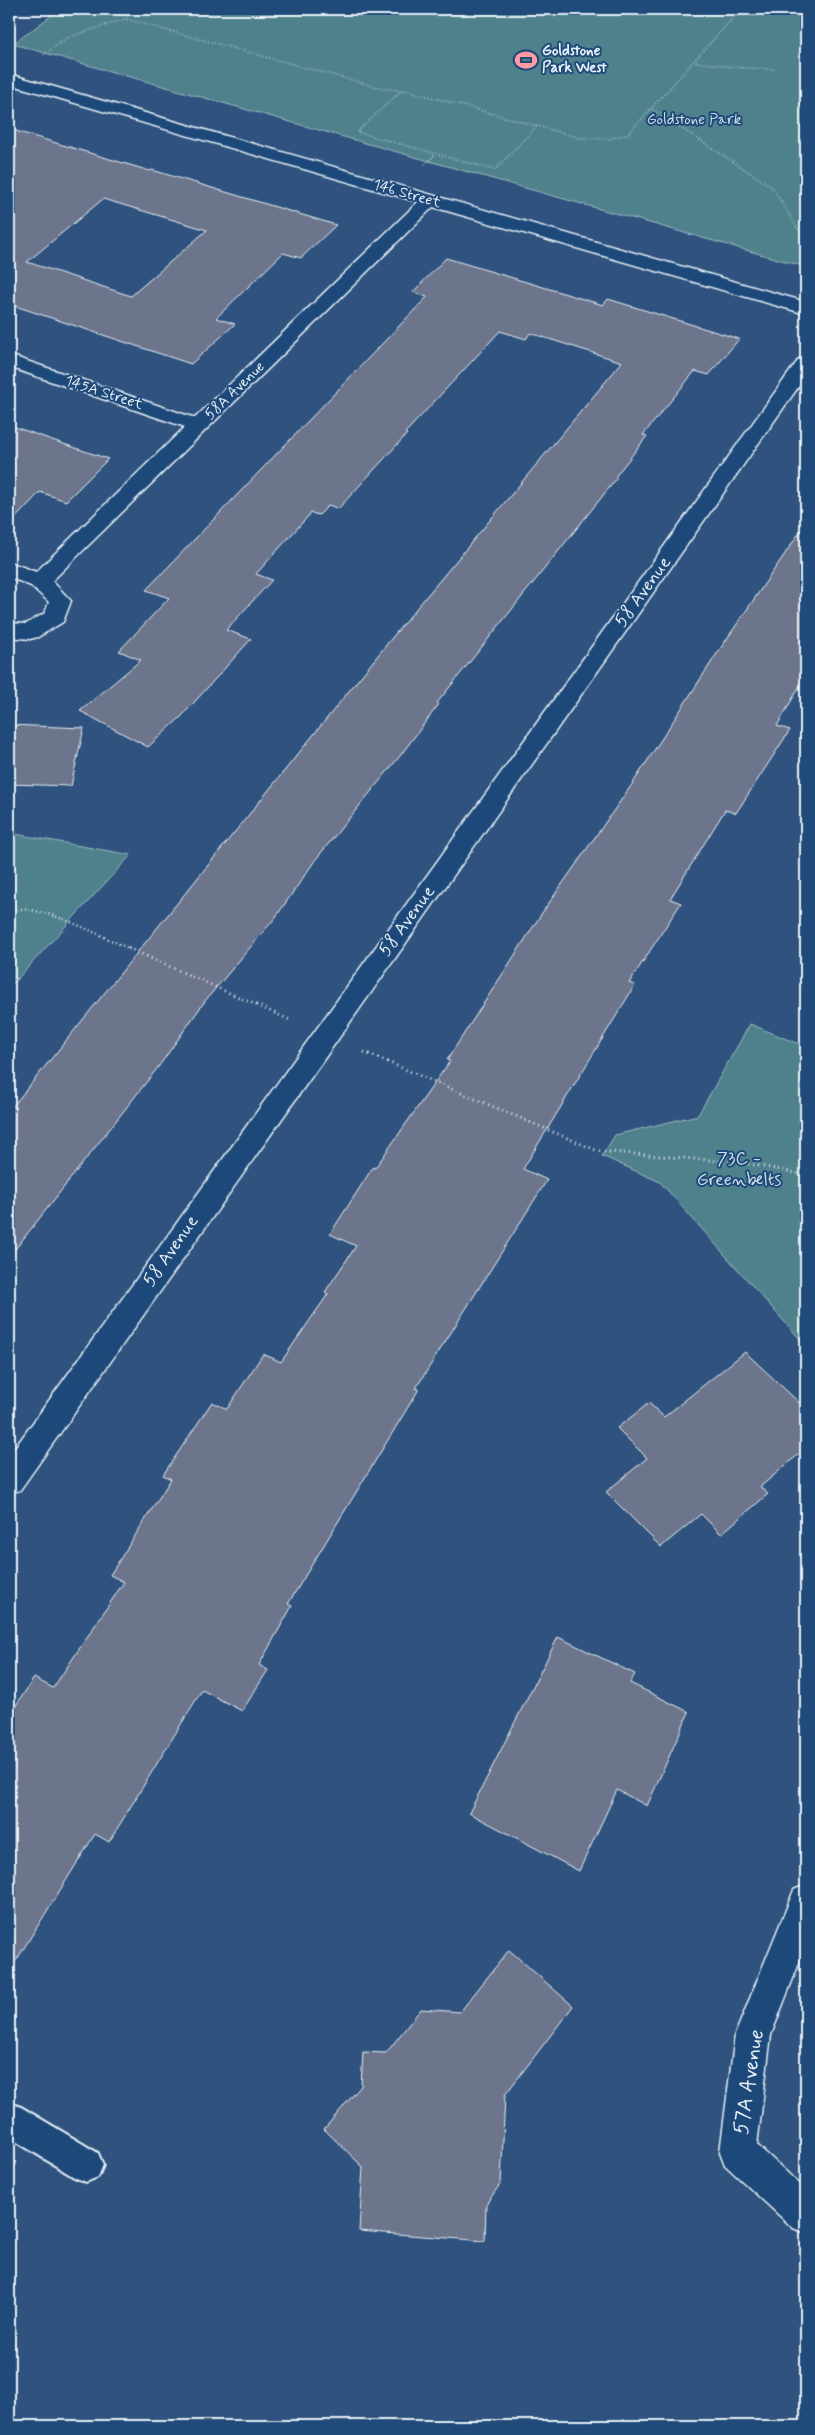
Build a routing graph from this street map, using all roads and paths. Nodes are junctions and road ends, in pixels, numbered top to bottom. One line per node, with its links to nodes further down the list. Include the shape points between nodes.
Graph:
1 (133, 9): 3 (path)
2 (741, 9): 5 (path)
3 (125, 19): 4 (path, via 66,38); 8 (path, via 381,88)
4 (41, 57)
5 (696, 62): 6 (path); 9 (path)
6 (776, 69)
7 (9, 80): 11 (street, 146 Street)
8 (403, 90): 10 (path); 10 (path, via 357,132 494,170)
9 (652, 109): 10 (path, via 628,134 609,139 581,138); 12 (path, via 772,187)
10 (538, 126)
11 (430, 200): 13 (street, 146 Street); 16 (street, 58A Avenue)
12 (806, 242)
13 (806, 308)
14 (9, 361): 16 (street, 145A Street)
15 (806, 363): 24 (street, 58 Avenue)
16 (200, 426): 18 (street, 58A Avenue)
17 (9, 569): 18 (street)
18 (40, 581): 19 (street, via 60,601 55,617 30,632)
19 (9, 630)
20 (9, 909): 21 (path, via 21,908 66,921)
21 (291, 1020)
22 (359, 1049): 23 (path, via 598,1151 745,1163)
23 (806, 1175)
24 (9, 1480)
25 (806, 1902): 28 (street, 57A Avenue, via 753,2035 738,2152)
26 (9, 2119): 27 (lane)
27 (86, 2165)
28 (806, 2214)

